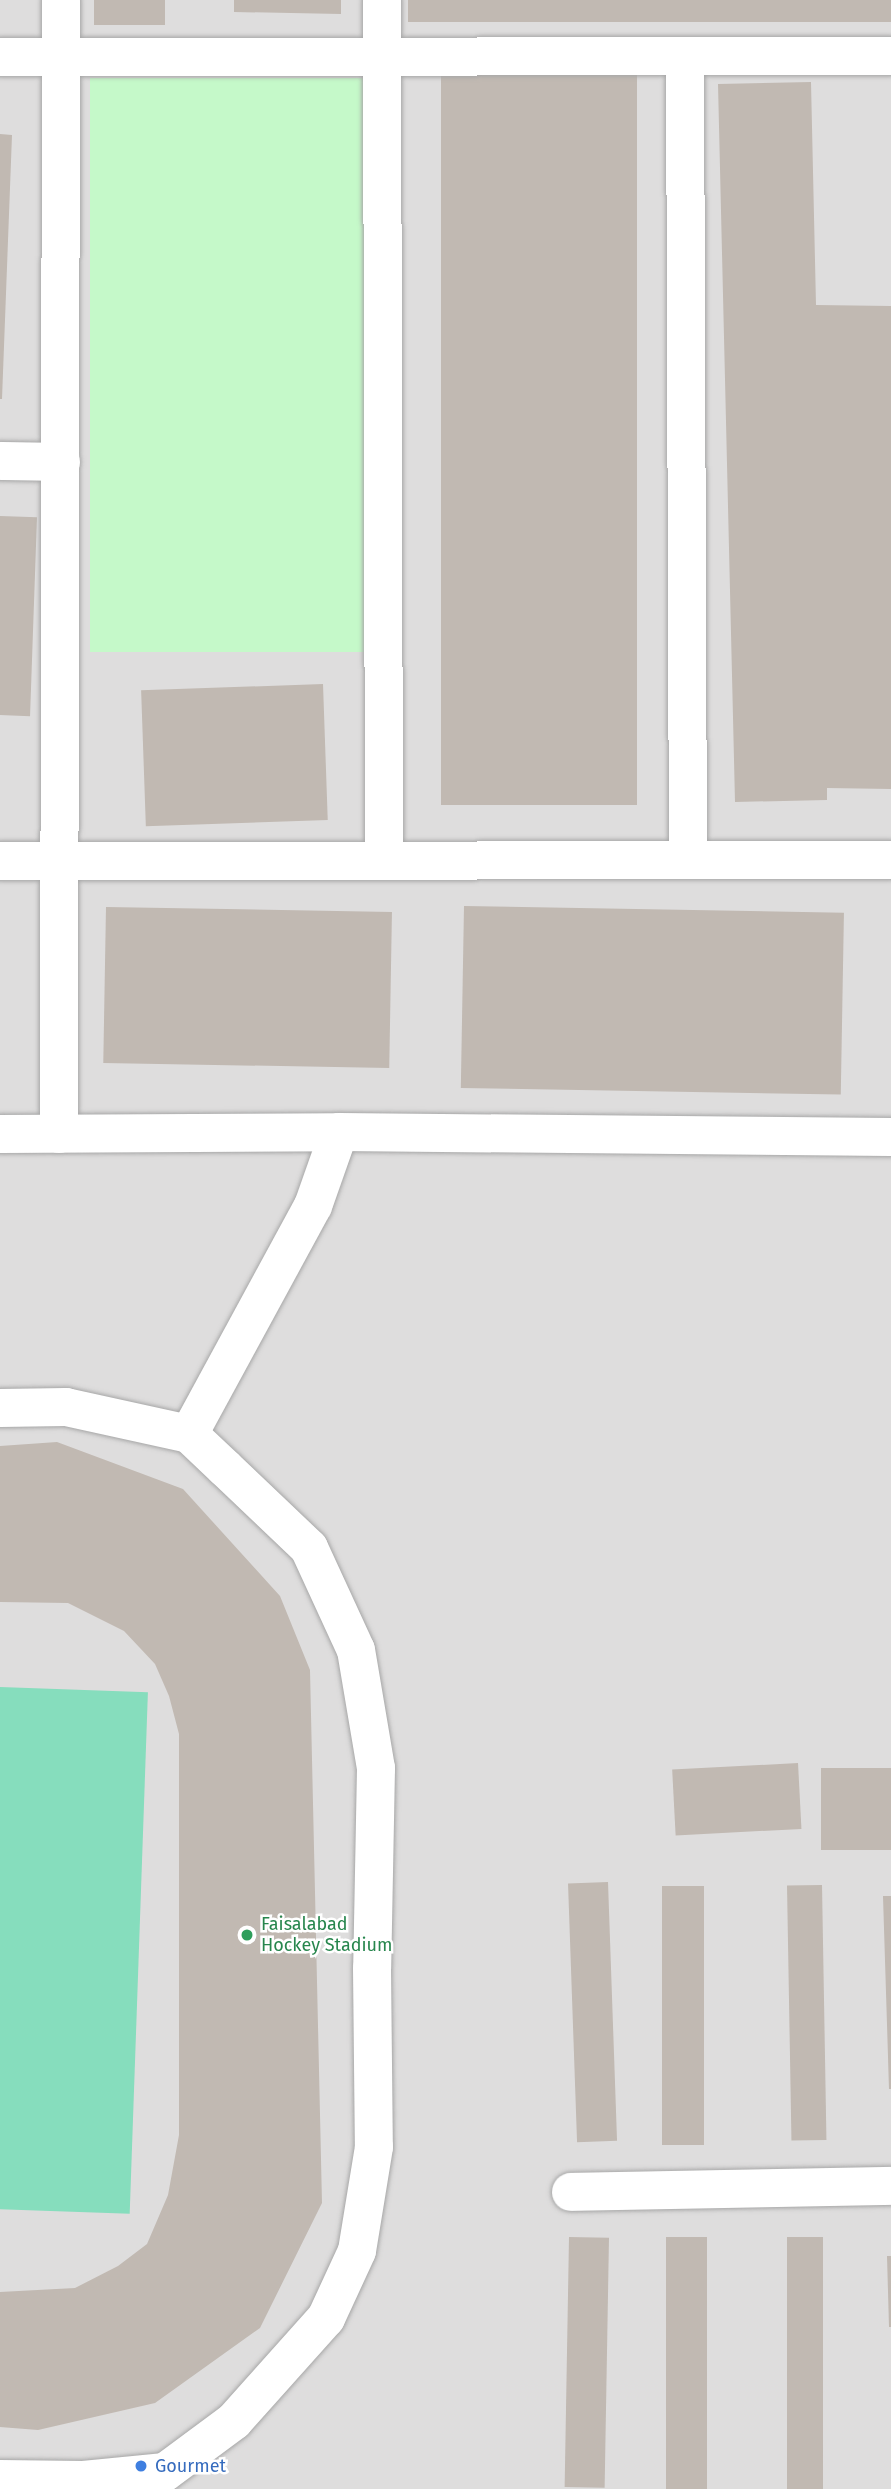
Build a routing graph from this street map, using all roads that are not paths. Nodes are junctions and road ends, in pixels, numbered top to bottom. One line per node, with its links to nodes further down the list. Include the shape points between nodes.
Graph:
1 (61, 0): 3 (street)
2 (382, 0): 4 (street)
3 (61, 55): 4 (street); 7 (street); 9 (street)
4 (382, 55): 5 (street); 14 (street)
5 (685, 56): 6 (street); 10 (street)
6 (891, 56)
7 (0, 57)
8 (0, 461): 9 (street)
9 (61, 462): 13 (street)
10 (688, 860): 11 (street); 14 (street)
11 (891, 860)
12 (0, 861): 13 (street)
13 (61, 861): 14 (street); 17 (street)
14 (384, 861)
15 (340, 1132): 17 (street); 18 (street); 20 (street, via 313,1206)
16 (0, 1134): 17 (street)
17 (59, 1134)
18 (891, 1137)
19 (0, 1408): 20 (street, via 66,1408)
20 (189, 1434): 24 (street, via 309,1548 356,1650 376,1768 374,2147 357,2251 326,2318 234,2421)
21 (891, 2186): 22 (street)
22 (571, 2192)
23 (0, 2479): 24 (street)
24 (172, 2481)

